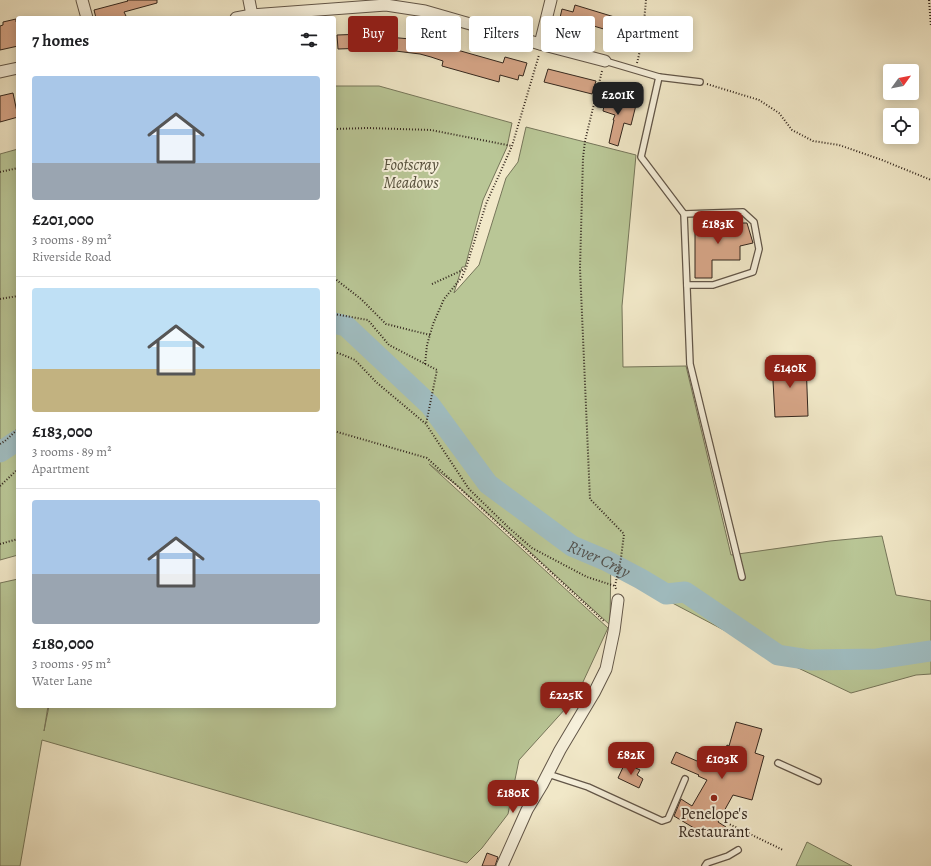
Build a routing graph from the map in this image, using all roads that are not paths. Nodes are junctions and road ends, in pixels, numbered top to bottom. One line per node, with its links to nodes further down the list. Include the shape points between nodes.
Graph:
1 (82, 0): 5 (street)
2 (249, 0): 4 (street)
3 (551, 0): 7 (street)
4 (252, 15): 6 (street); 8 (street, via 386,5 425,11)
5 (86, 16)
6 (247, 16)
7 (547, 16)
8 (541, 44)
9 (571, 52): 10 (street)
10 (605, 61): 13 (lane)
11 (16, 68): 12 (street)
12 (0, 72)
13 (659, 77): 14 (lane); 15 (lane, via 641,157)
14 (700, 82)
15 (684, 214): 16 (lane); 16 (lane, via 743,212 754,222 758,249 753,272 713,285)
16 (687, 285): 17 (lane, via 690,364)
17 (742, 577)
18 (618, 600): 20 (street, via 607,670)
19 (778, 764): 22 (lane)
20 (548, 774): 21 (lane, via 588,787 662,821 668,819); 24 (street, via 527,810)
21 (685, 779)
22 (818, 781)
23 (738, 850): 25 (lane)
24 (502, 866)
25 (705, 866)

